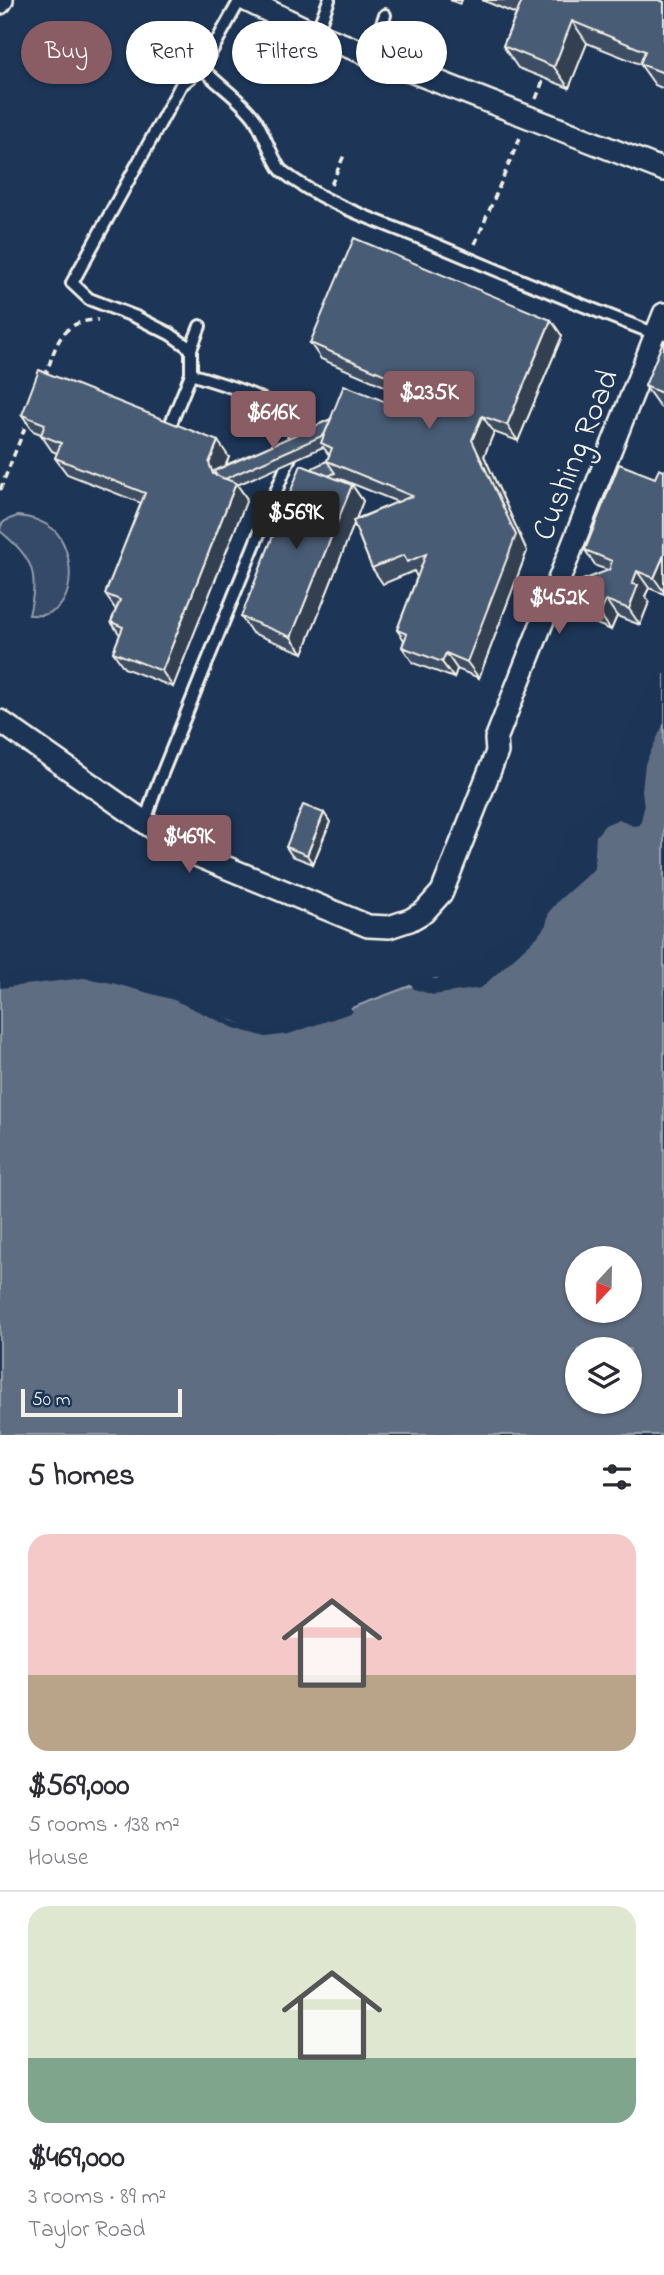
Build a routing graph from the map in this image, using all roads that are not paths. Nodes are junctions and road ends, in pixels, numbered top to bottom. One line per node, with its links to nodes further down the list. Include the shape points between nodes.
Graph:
1 (329, 0): 5 (lane)
2 (245, 1): 4 (street); 7 (lane)
3 (385, 15): 6 (lane)
4 (288, 21)
5 (321, 21)
6 (383, 21)
7 (218, 43)
8 (182, 84): 15 (lane, via 72,283 89,299 136,317)
9 (217, 84): 14 (lane, via 256,120 279,168 313,193)
10 (446, 84): 11 (street)
11 (664, 170)
12 (664, 314): 14 (street, Cushing Road)
13 (200, 326): 15 (lane)
14 (656, 334): 19 (street, Cushing Road, via 496,738 497,752 442,892 424,912 389,927 369,926 196,855)
15 (191, 349): 16 (lane)
16 (191, 374): 17 (lane); 19 (lane, via 256,397 284,413 294,427 294,447)
17 (169, 428)
18 (0, 721): 19 (street)
19 (145, 822)

